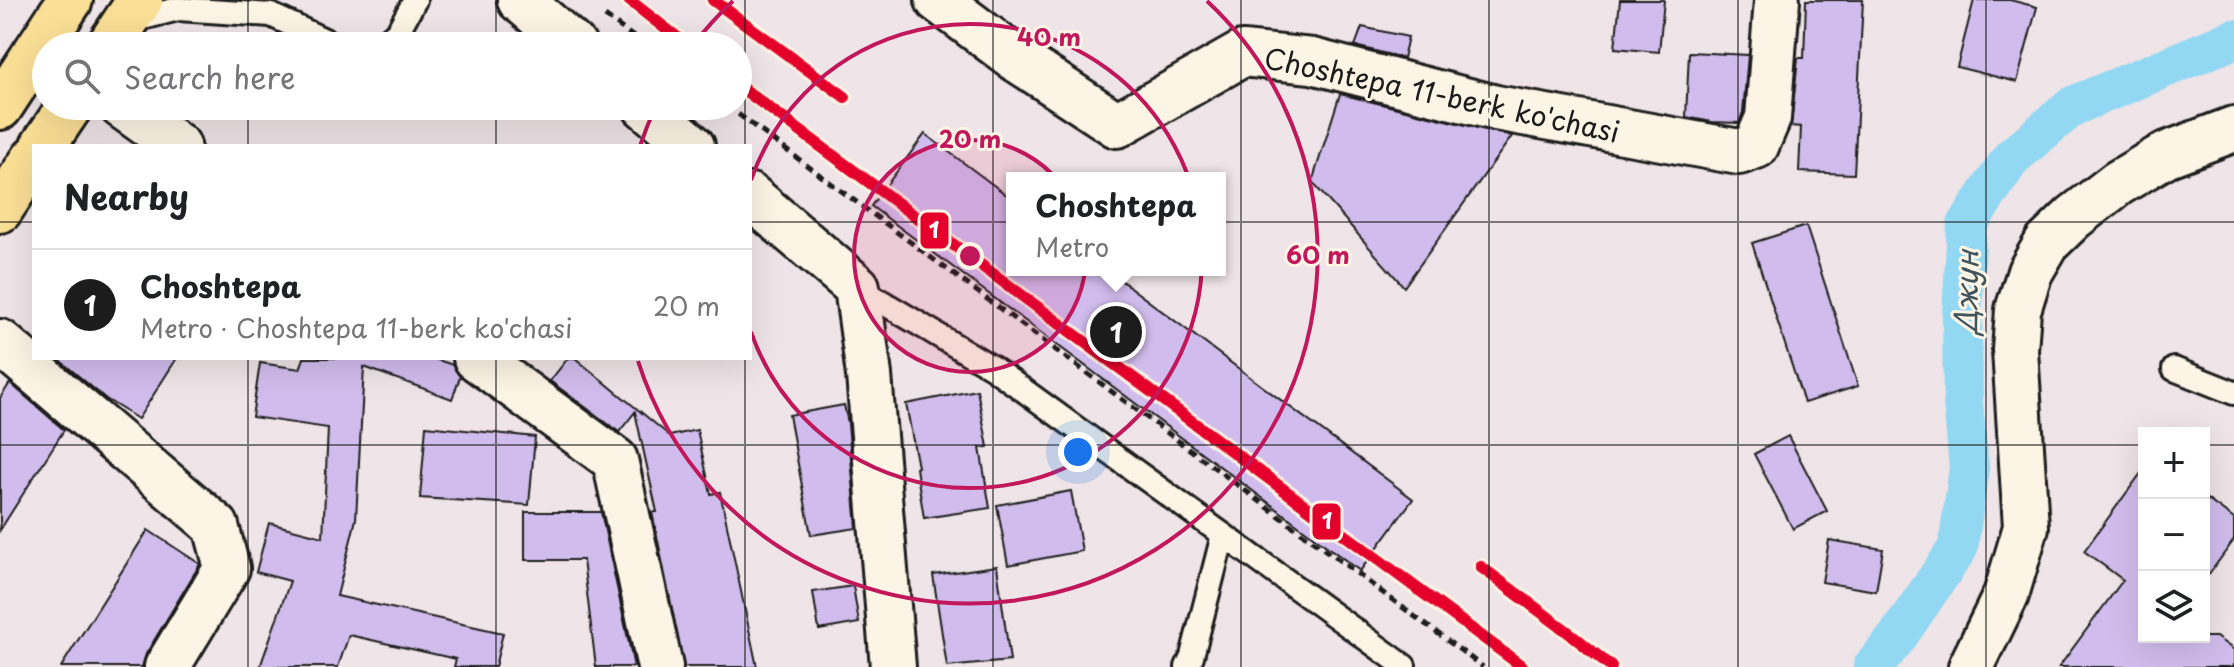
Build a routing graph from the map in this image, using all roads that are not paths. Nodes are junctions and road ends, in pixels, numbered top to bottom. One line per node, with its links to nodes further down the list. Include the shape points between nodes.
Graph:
1 (70, 0): 8 (main road)
2 (415, 0): 10 (lane)
3 (520, 0): 11 (street)
4 (938, 0): 5 (street, Choshtepa 11-berk ko'chasi, via 1117,125 1242,54 1312,61 1496,108 1739,152 1756,146 1768,118)
5 (1777, 0)
6 (215, 6): 7 (lane); 9 (lane, via 271,15)
7 (125, 23)
8 (49, 32)
9 (307, 32)
10 (397, 32)
11 (558, 32)
12 (32, 58): 13 (main road)
13 (0, 107)
14 (61, 120): 18 (main road)
15 (142, 120): 19 (street)
16 (661, 120): 20 (street)
17 (2234, 129): 35 (street, via 2165,155 2118,183 2047,243 2030,272 2018,310 2015,350 2026,527 2006,595)
18 (44, 144)
19 (175, 144)
20 (690, 144)
21 (32, 162): 23 (main road)
22 (752, 198): 24 (street)
23 (0, 210)
24 (857, 287): 29 (lane, via 993,368); 33 (street)
25 (0, 342): 31 (street, via 216,526 227,568)
26 (479, 360): 32 (street, via 615,460)
27 (2174, 369): 28 (lane)
28 (2234, 393)
29 (1223, 535): 30 (lane); 34 (lane)
30 (1404, 666)
31 (167, 667)
32 (660, 667)
33 (893, 667)
34 (1187, 667)
35 (1971, 667)

